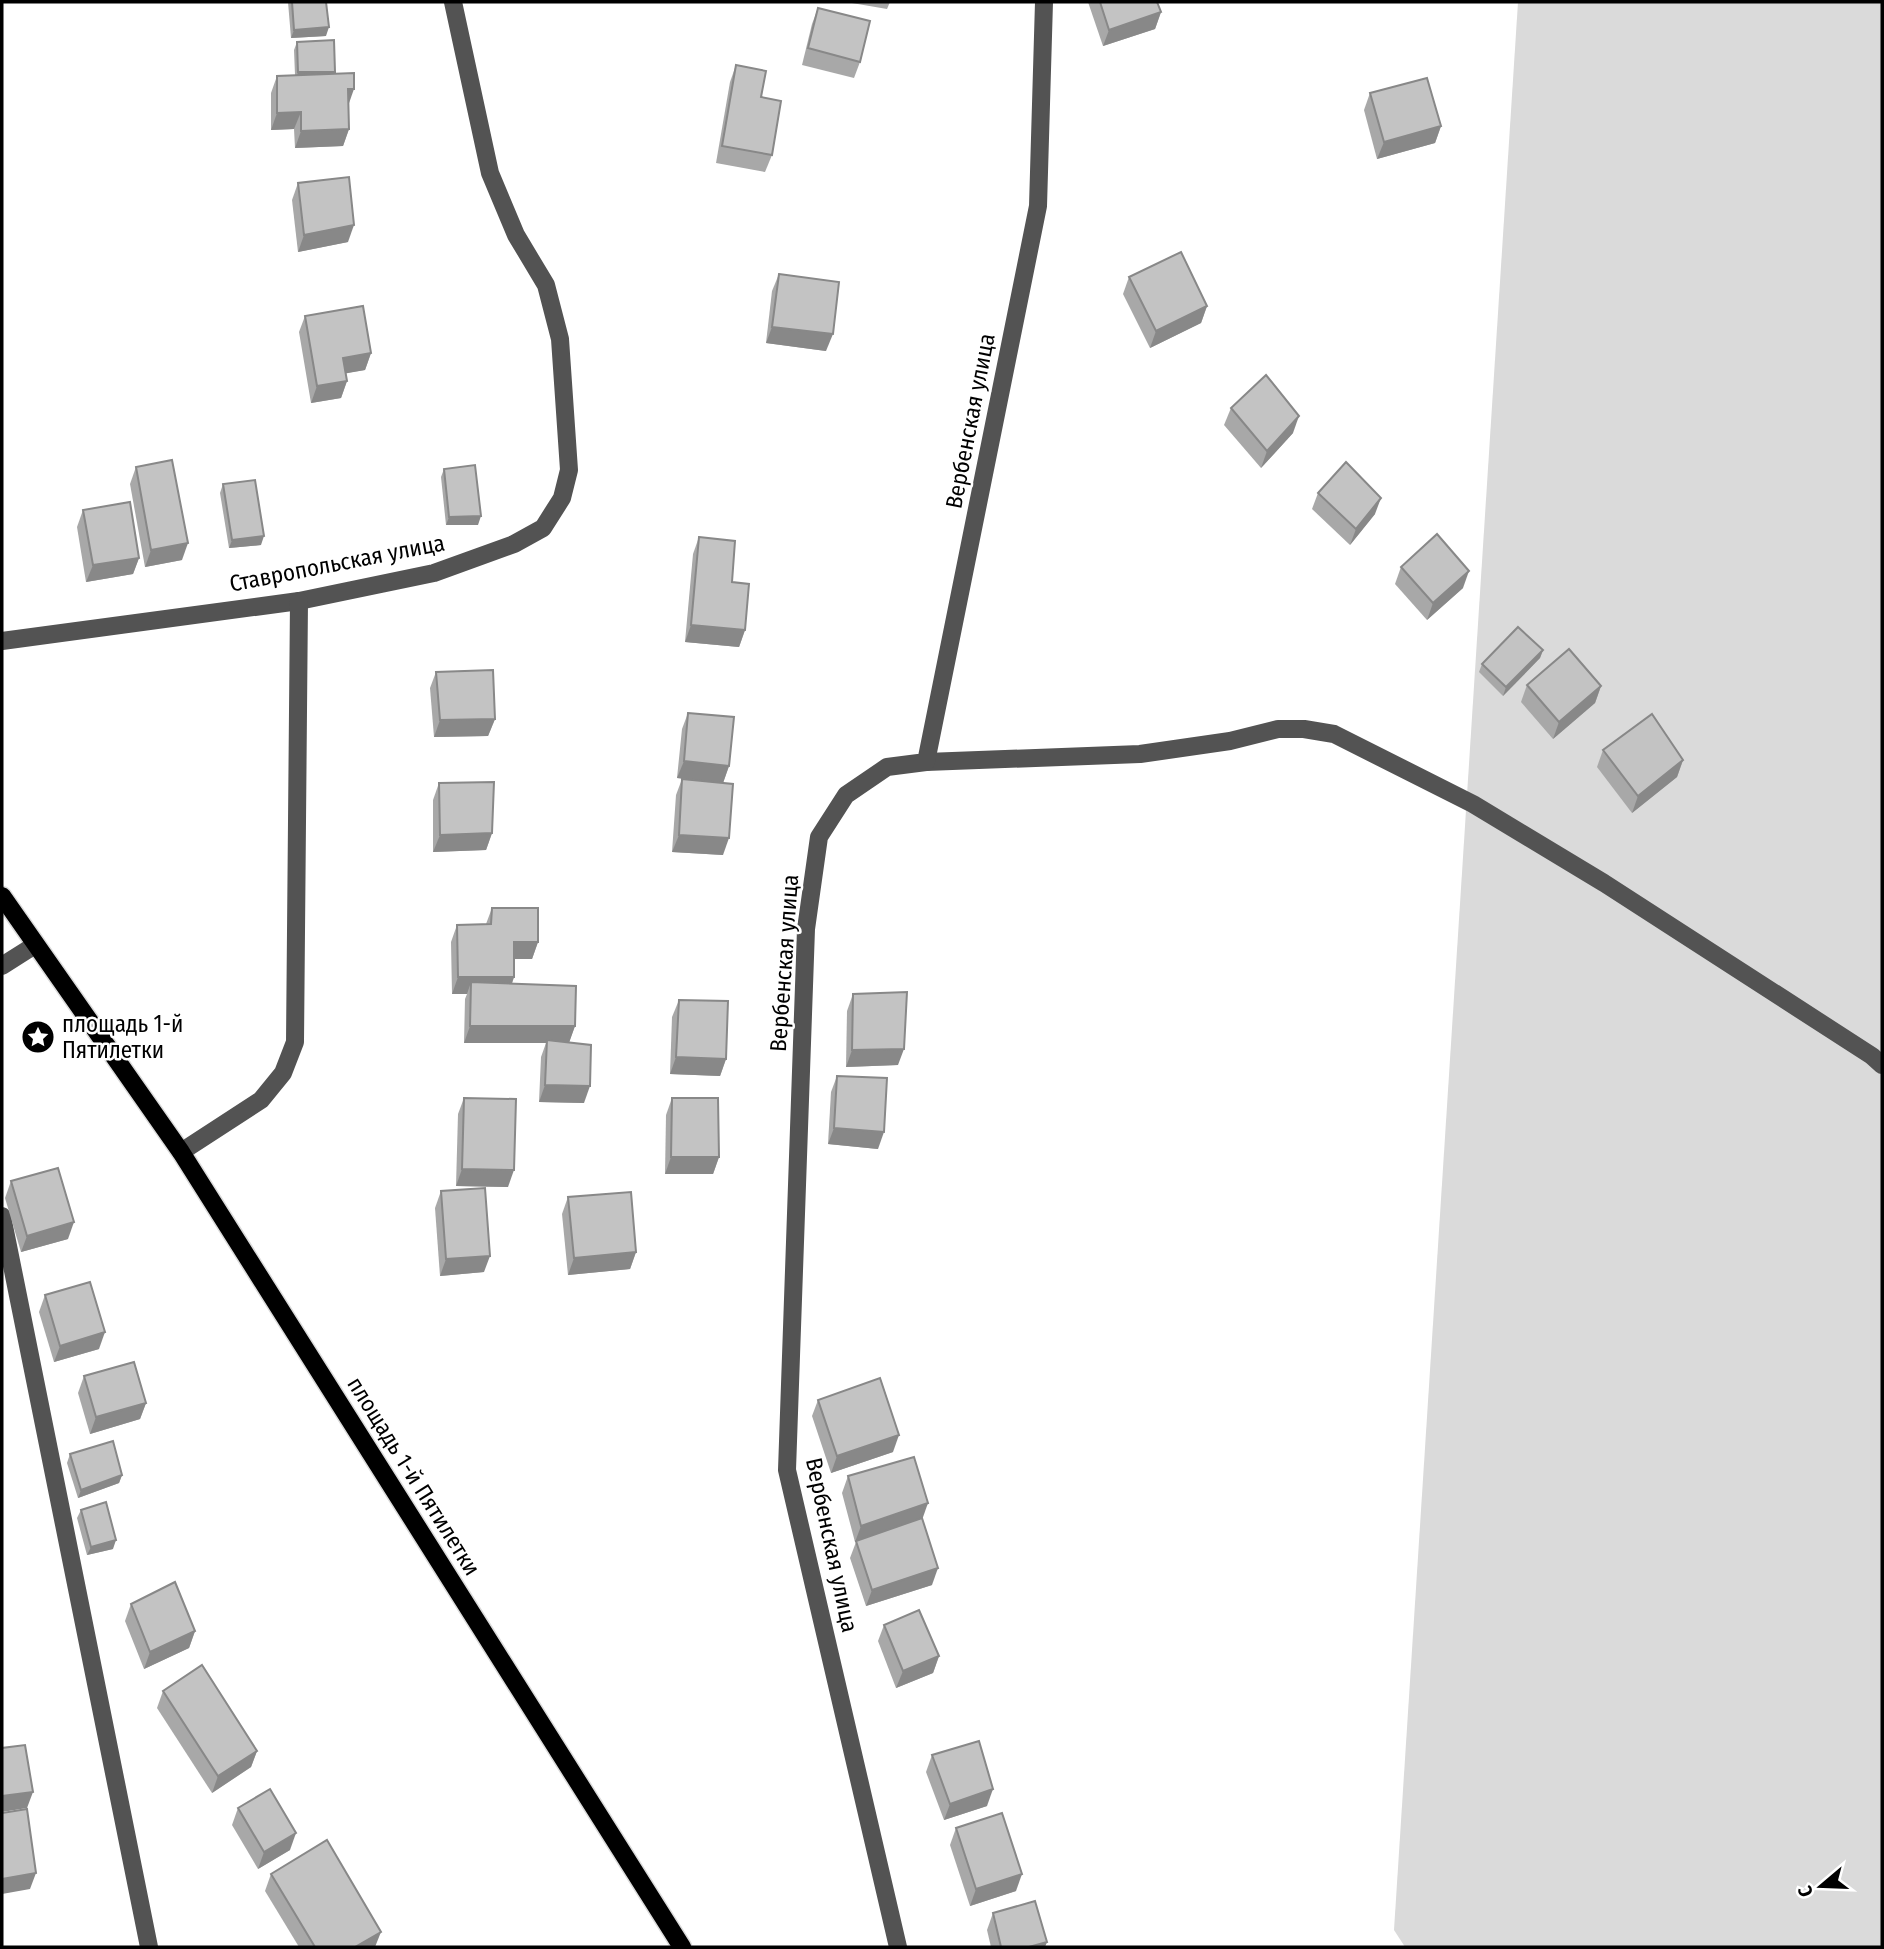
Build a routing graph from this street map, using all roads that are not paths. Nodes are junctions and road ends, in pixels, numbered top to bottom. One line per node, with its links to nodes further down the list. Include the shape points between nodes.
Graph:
1 (453, 2): 3 (street, Ставропольская улица, via 490,173 516,235 546,285 560,339 569,470 562,499 543,528 514,544 434,573)
2 (1044, 2): 5 (street, Вербенская улица, via 1038,206)
3 (299, 601): 4 (street, Ставропольская улица); 10 (street, via 295,1042 283,1073 261,1100)
4 (2, 641)
5 (926, 762): 9 (street, via 1140,754 1278,729 1334,734 1473,804 1604,883); 14 (street, Вербенская улица, via 887,767 846,796 819,837 806,929 787,1470)
6 (2, 896): 7 (main road, площадь 1-й Пятилетки)
7 (35, 945): 8 (street); 10 (main road, площадь 1-й Пятилетки)
8 (2, 966)
9 (1882, 1065)
10 (181, 1152): 13 (main road, площадь 1-й Пятилетки)
11 (2, 1216): 12 (street)
12 (149, 1947)
13 (682, 1947)
14 (898, 1947)

